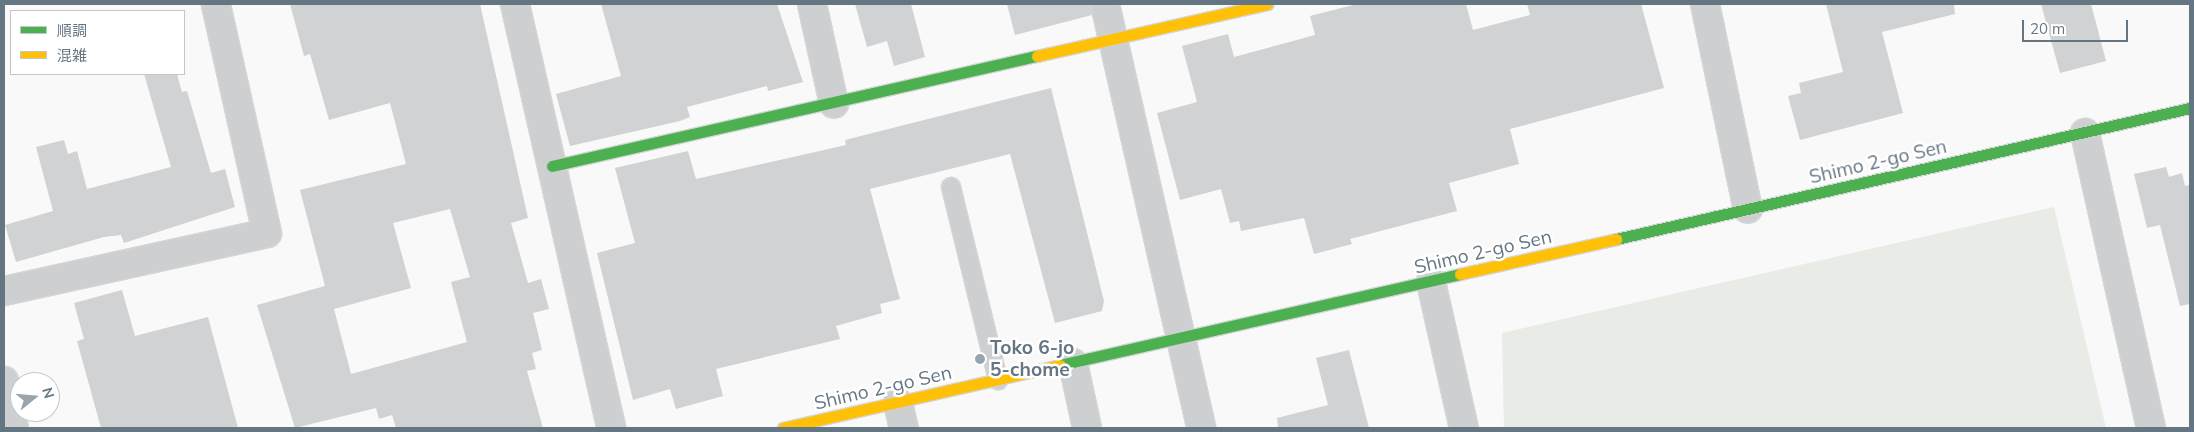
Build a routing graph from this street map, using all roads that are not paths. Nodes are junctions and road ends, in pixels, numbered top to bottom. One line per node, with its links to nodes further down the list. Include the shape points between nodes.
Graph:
1 (216, 4): 15 (street, via 267,233)
2 (515, 4): 11 (street)
3 (812, 4): 8 (street)
4 (1105, 4): 7 (street)
5 (1267, 4): 7 (street)
6 (1706, 4): 13 (street)
7 (1113, 39): 8 (street); 16 (street)
8 (834, 104): 11 (street)
9 (2190, 108): 10 (street, Shimo 2-go Sen)
10 (2085, 133): 13 (street, Shimo 2-go Sen); 27 (street)
11 (552, 166): 22 (street)
12 (952, 187): 18 (lane)
13 (1748, 209): 14 (street, Shimo 2-go Sen)
14 (1432, 282): 16 (street, Shimo 2-go Sen); 26 (street)
15 (4, 291)
16 (1181, 339): 17 (street, Shimo 2-go Sen); 25 (street)
17 (1073, 363): 18 (street, Shimo 2-go Sen); 24 (street)
18 (998, 380): 20 (street, Shimo 2-go Sen)
19 (4, 381): 21 (street)
20 (901, 415): 23 (street, Shimo 2-go Sen)
21 (14, 428)
22 (611, 428)
23 (783, 428)
24 (1087, 428)
25 (1201, 428)
26 (1464, 428)
27 (2150, 428)

